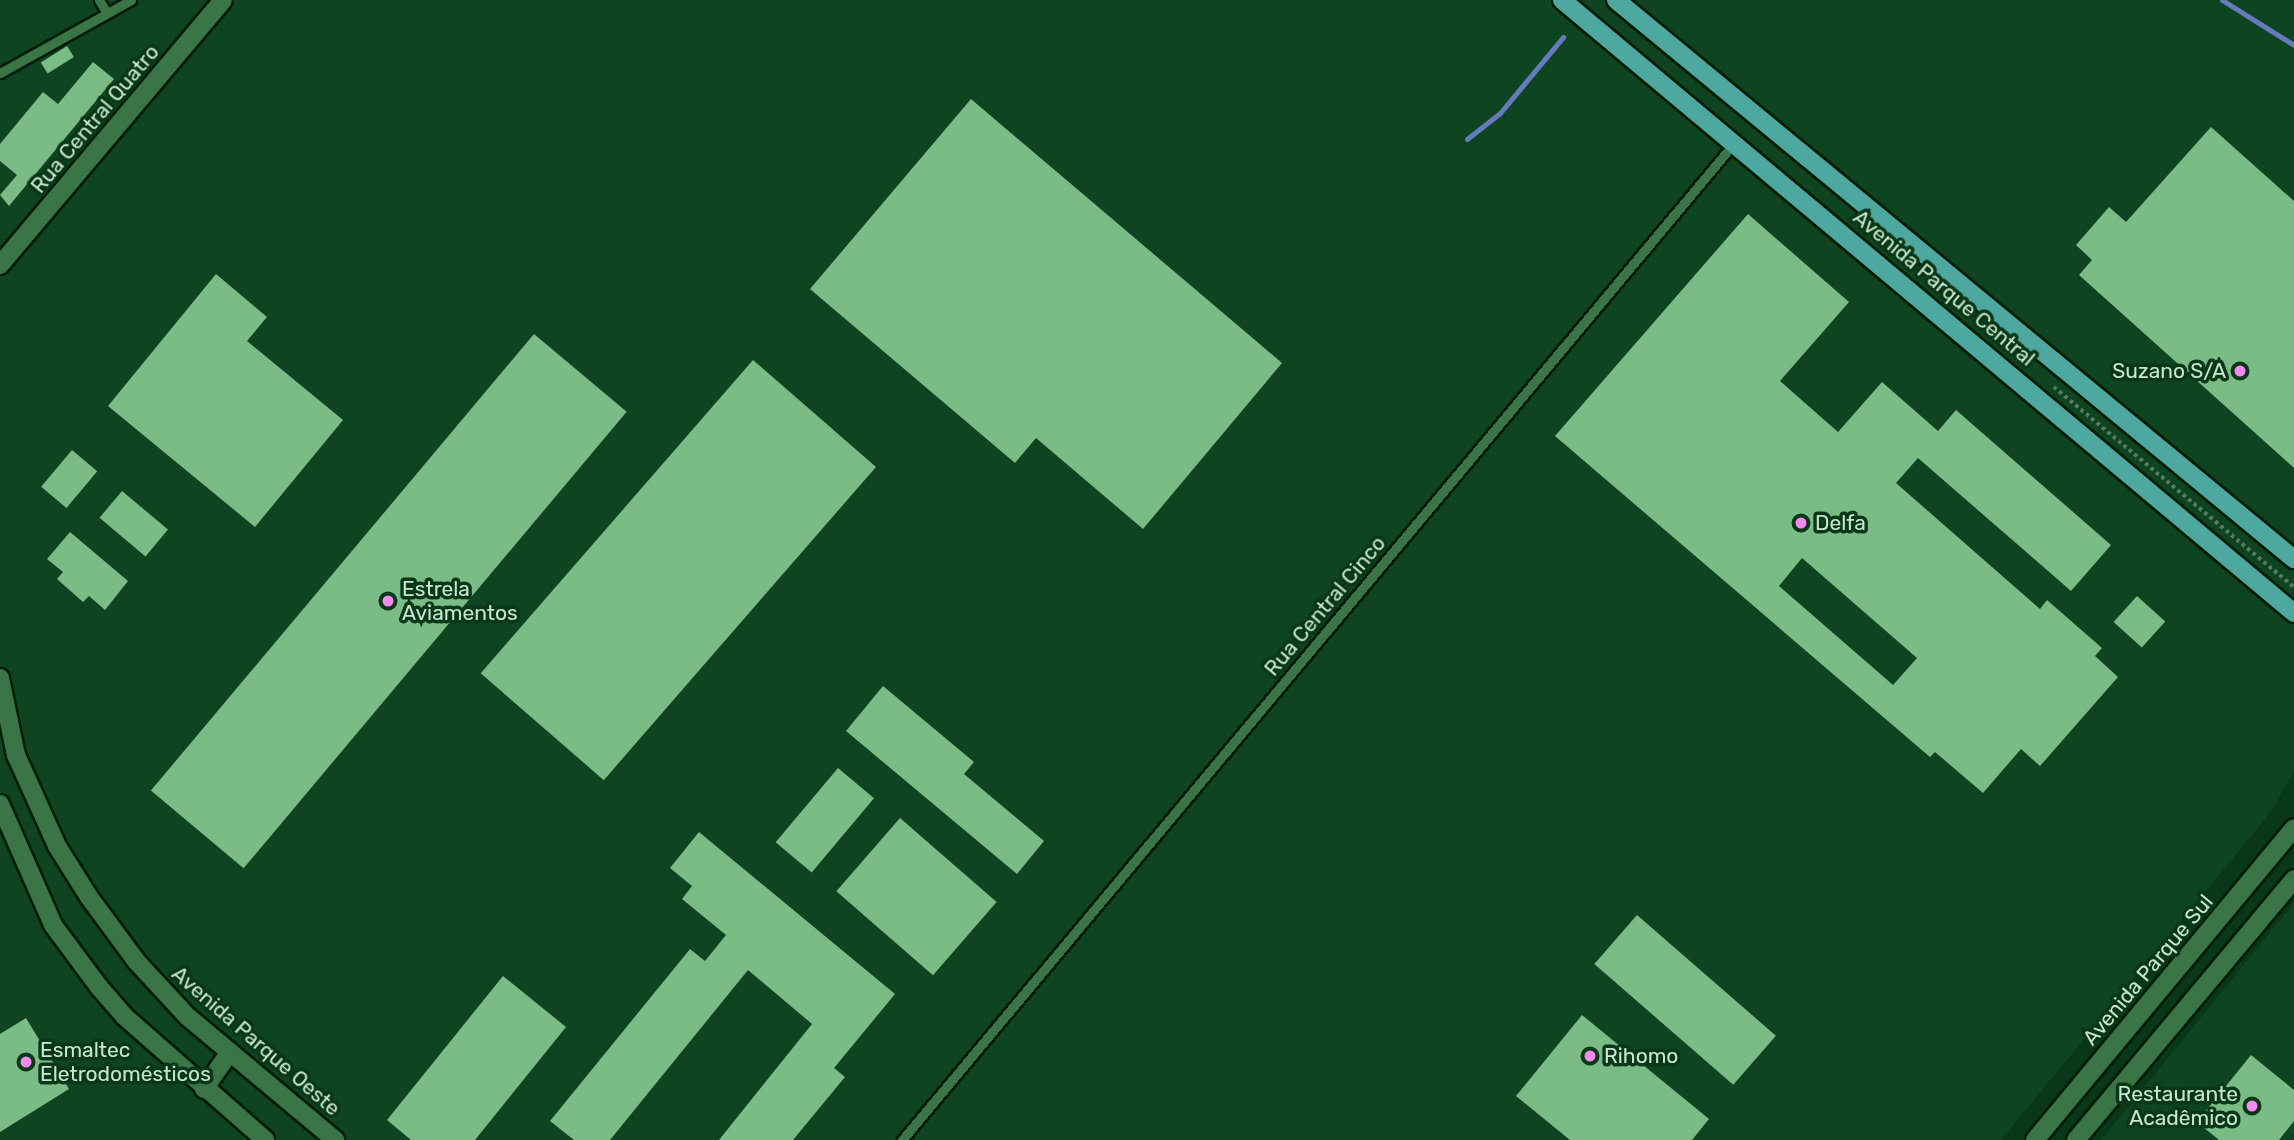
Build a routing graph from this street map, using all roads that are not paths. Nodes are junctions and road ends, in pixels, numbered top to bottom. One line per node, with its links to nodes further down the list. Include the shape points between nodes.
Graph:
1 (99, 0): 6 (lane)
2 (131, 0): 6 (lane)
3 (223, 0): 9 (street, Rua Central Quatro)
4 (1562, 0): 8 (main road, Avenida Parque Central)
5 (1616, 0): 10 (main road, Avenida Parque Central)
6 (106, 11): 7 (lane)
7 (0, 73)
8 (1735, 142): 11 (main road, Avenida Parque Central); 20 (lane, Rua Central Cinco)
9 (0, 265)
10 (2294, 559)
11 (2294, 613)
12 (0, 678): 16 (street, Avenida Parque Oeste, via 16,755 57,846 89,897 160,989)
13 (1, 810): 17 (street, via 53,925 99,987)
14 (2294, 828): 21 (street, Avenida Parque Sul)
15 (2294, 878): 22 (street)
16 (230, 1052): 17 (street); 19 (street, Avenida Parque Oeste)
17 (204, 1089): 18 (street)
18 (265, 1140)
19 (335, 1140)
20 (902, 1140)
21 (2035, 1140)
22 (2076, 1140)

